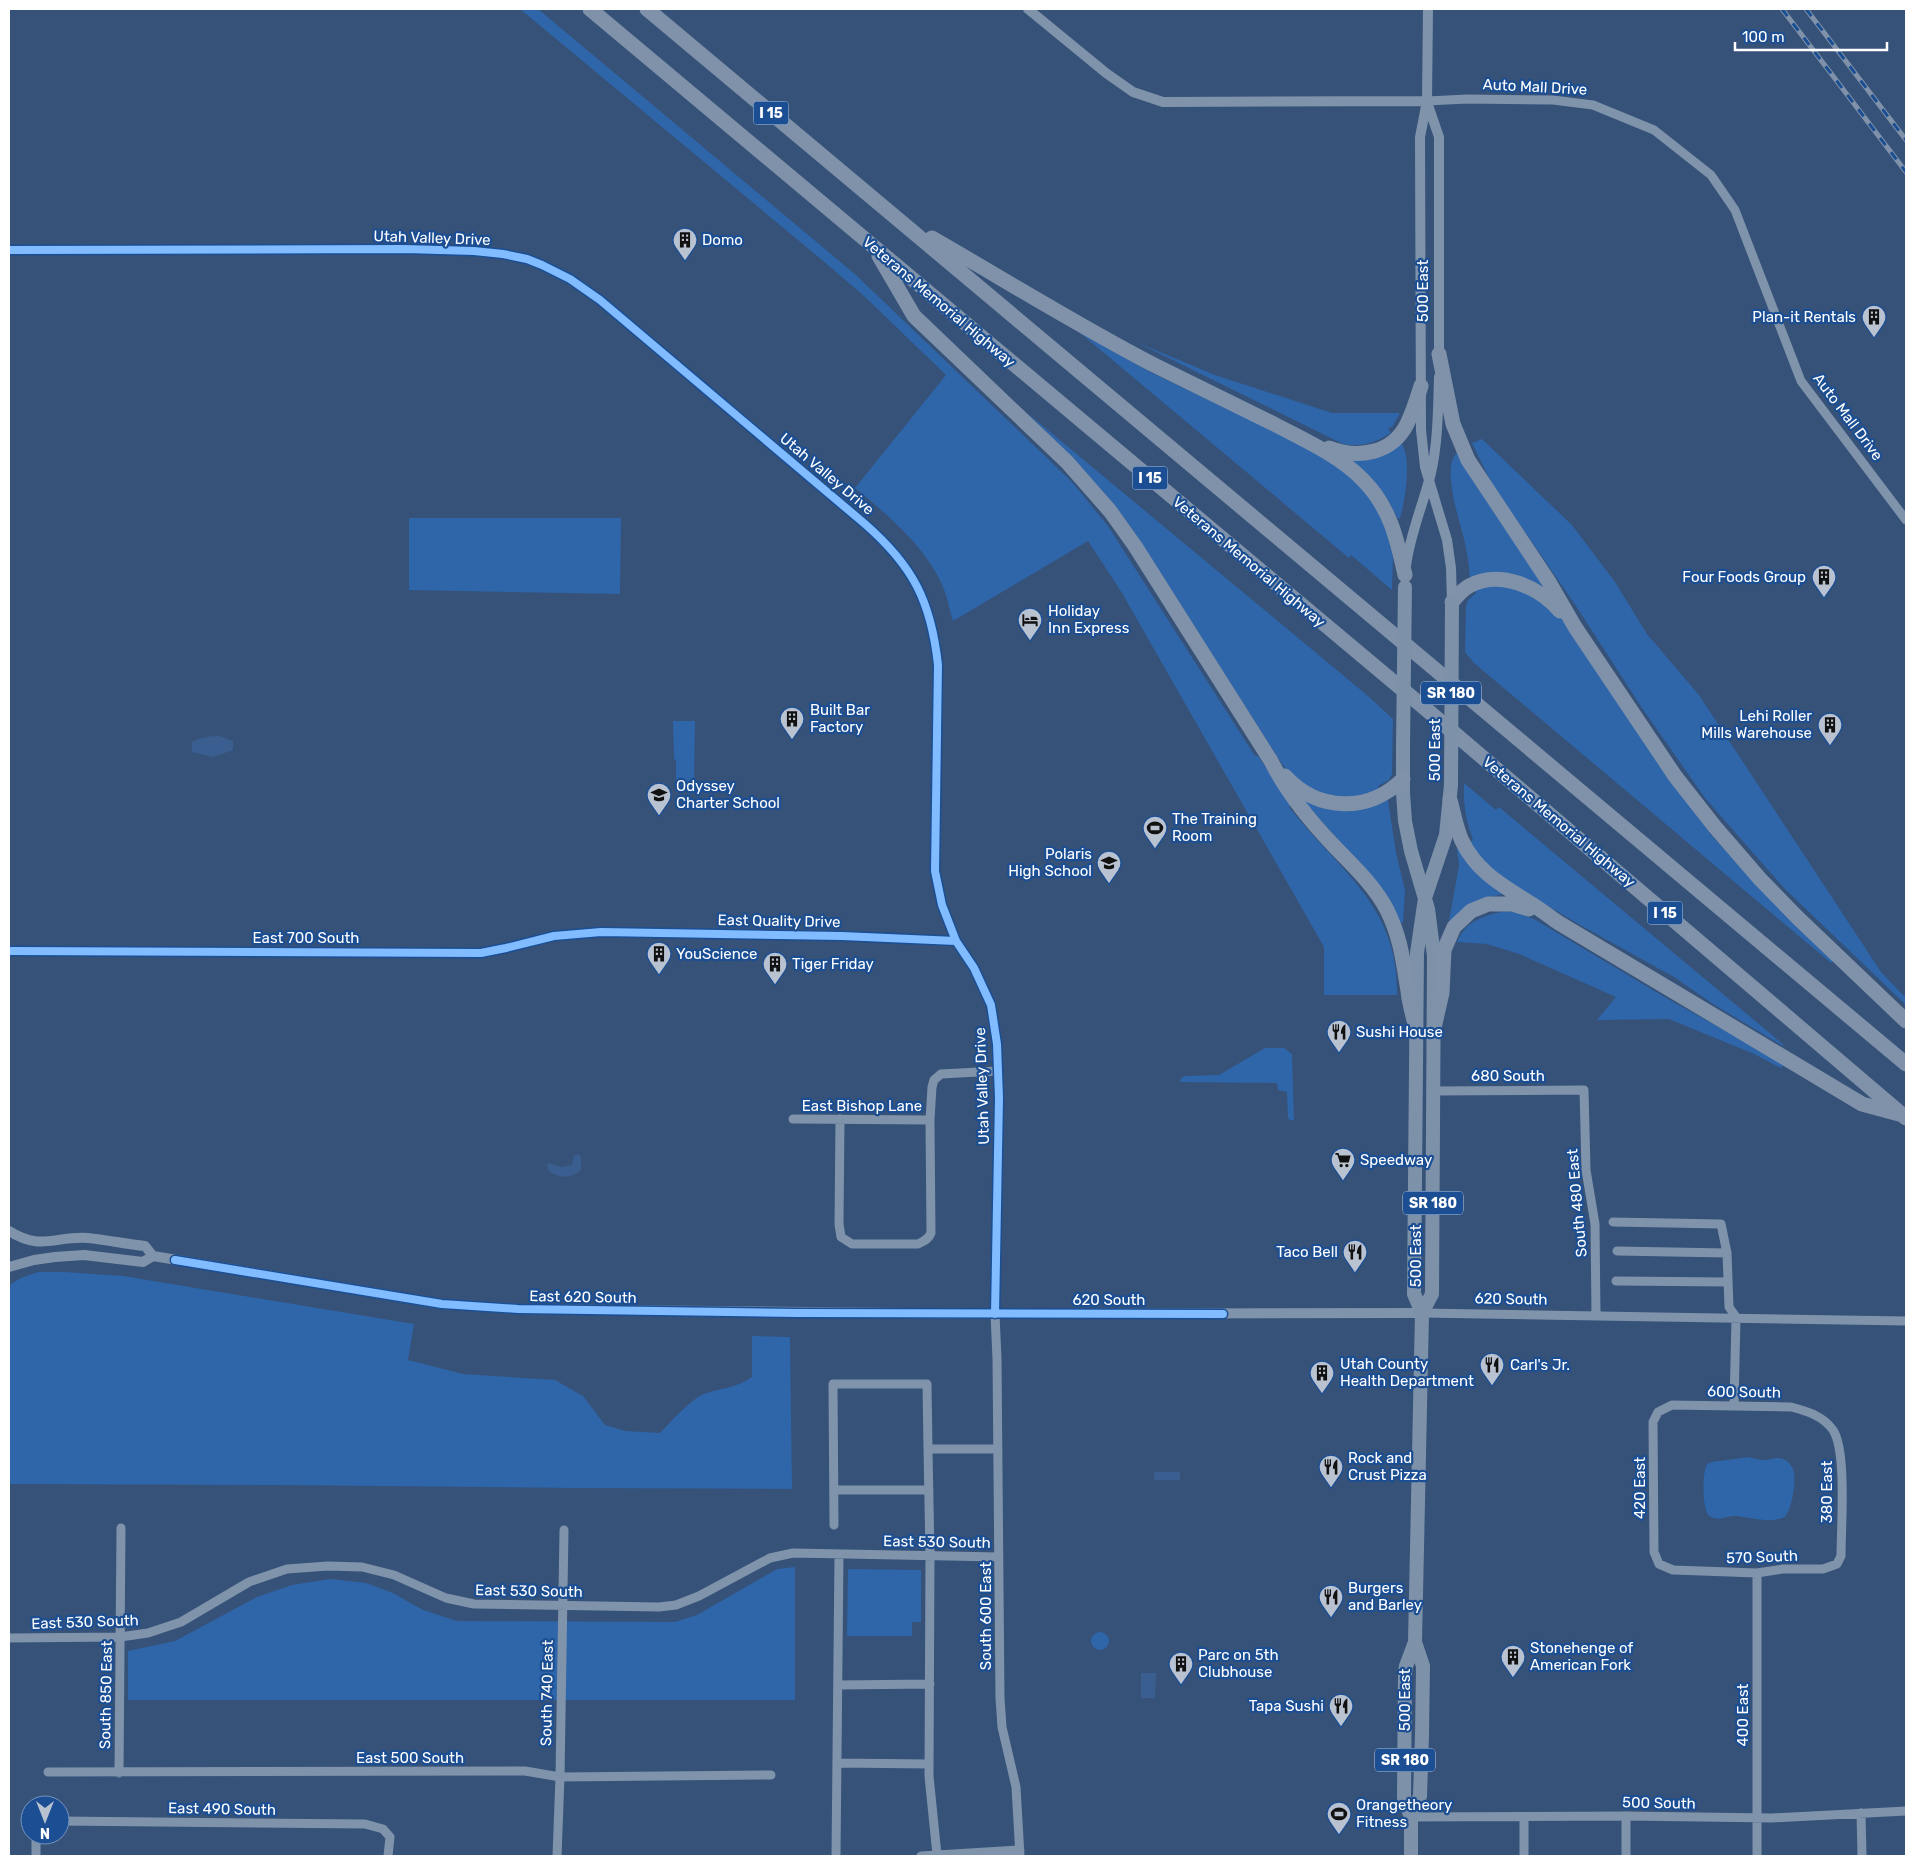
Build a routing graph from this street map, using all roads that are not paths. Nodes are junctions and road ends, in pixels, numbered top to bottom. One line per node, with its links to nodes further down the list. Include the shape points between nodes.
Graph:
1 (590, 9): 7 (highway, Veterans Memorial Highway / I 15)
2 (647, 9): 6 (highway, I 15)
3 (1028, 9): 5 (street, Auto Mall Drive, via 1133,92 1163,102)
4 (1428, 9): 5 (street, 500 East)
5 (1427, 101): 9 (street, 500 East / SR 180, via 1439,137); 10 (street, 500 East / SR 180, via 1420,137); 13 (street, Auto Mall Drive, via 1553,100 1593,105 1654,130 1711,175 1735,210 1801,381)
6 (895, 217): 11 (highway, via 1133,354); 28 (highway, I 15)
7 (873, 246): 17 (highway, via 914,316 1067,462 1110,511); 32 (highway, Veterans Memorial Highway / I 15)
8 (9, 250): 23 (street, Utah Valley Drive, via 474,251 503,254 542,265 600,300 885,541 919,588 935,636 938,665 935,871 942,905)
9 (1439, 354): 12 (street, 500 East / SR 180, via 1438,432); 16 (highway, via 1453,424 1468,460)
10 (1421, 386): 11 (highway, via 1403,431 1380,450 1350,454); 12 (street, 500 East / SR 180, via 1421,438)
11 (1300, 437): 14 (highway, via 1344,463 1374,492 1394,530)
12 (1429, 482): 14 (street, 500 East / SR 180, via 1412,531); 15 (street, 500 East / SR 180, via 1447,540)
13 (1906, 520)
14 (1405, 581): 18 (main road, 500 East / SR 180, bridge)
15 (1452, 602): 16 (highway, via 1463,590 1476,583 1516,582 1545,595); 19 (main road, 500 East / SR 180, bridge)
16 (1575, 626): 25 (highway, via 1675,776 1715,827 1777,896)
17 (1271, 760): 18 (highway, via 1299,789 1333,803 1373,800); 26 (highway, via 1292,798 1370,885 1387,910 1402,949)
18 (1403, 779): 20 (main road, 500 East / SR 180, via 1406,830)
19 (1451, 792): 20 (main road, 500 East / SR 180, via 1444,840); 21 (highway, via 1460,837 1476,864 1494,881)
20 (1425, 898): 26 (main road, 500 East / SR 180, via 1417,953); 27 (main road, 500 East / SR 180, via 1434,952)
21 (1559, 923): 27 (highway, via 1509,903 1484,905 1463,917 1452,930 1444,950 1442,993); 32 (highway, via 1862,1104)
22 (601, 932): 23 (street, East Quality Drive); 24 (street, East 700 South, via 554,936 481,953)
23 (956, 941): 29 (street, Utah Valley Drive, via 974,968 991,1005)
24 (9, 951)
25 (1906, 1021)
26 (1416, 1028): 44 (main road, 500 East / SR 180, via 1414,1294)
27 (1434, 1028): 31 (main road, 500 East / SR 180)
28 (1906, 1064)
29 (998, 1071): 35 (street, via 937,1076 932,1087); 45 (street, Utah Valley Drive)
30 (1584, 1090): 31 (street, 680 South); 46 (street, South 480 East, via 1586,1170 1595,1224)
31 (1433, 1091): 44 (main road, 500 East / SR 180, via 1432,1294)
32 (1905, 1116)
33 (793, 1119): 34 (street, East Bishop Lane)
34 (840, 1119): 35 (street, East Bishop Lane); 35 (street, via 839,1224 841,1237 852,1244 918,1244 930,1237)
35 (930, 1120)
36 (1613, 1222): 39 (street, via 1721,1224)
37 (9, 1231): 40 (street, East 620 South, via 32,1242 87,1238 145,1246)
38 (1618, 1251): 39 (street)
39 (1727, 1253): 43 (street)
40 (153, 1256): 41 (street, East 620 South, via 143,1262 84,1255 55,1257); 45 (street, East 620 South, via 411,1300 472,1307)
41 (9, 1267)
42 (1616, 1280): 43 (street)
43 (1728, 1282): 47 (street, via 1729,1307)
44 (1422, 1313): 45 (street, 620 South); 46 (street, 620 South); 79 (main road, 500 East / SR 180, via 1414,1642 1405,1672 1404,1798)
45 (995, 1314): 53 (street, South 600 East)
46 (1596, 1315): 47 (street, 620 South)
47 (1736, 1317): 48 (street, 620 South); 49 (street)
48 (1906, 1320)
49 (1734, 1406): 50 (street, 600 South, via 1672,1405); 51 (street, 600 South, via 1791,1407 1807,1410)
50 (1658, 1412): 62 (street, 420 East, via 1654,1422 1653,1472 1654,1552)
51 (1826, 1423): 63 (street, 380 East, via 1837,1439 1841,1458 1840,1556)
52 (928, 1449): 53 (street); 54 (street, via 927,1384 833,1384); 55 (street)
53 (998, 1449): 61 (street, South 600 East)
54 (834, 1490): 55 (street); 56 (street)
55 (929, 1490): 60 (street)
56 (834, 1525)
57 (120, 1528): 66 (street, South 850 East)
58 (564, 1530): 65 (street, South 740 East)
59 (839, 1554): 60 (street, East 530 South); 65 (street, East 530 South, via 793,1553 770,1558 676,1606); 69 (street)
60 (930, 1556): 61 (street, East 530 South); 68 (street)
61 (999, 1556): 83 (street, South 600 East, via 1002,1727 1016,1787)
62 (1659, 1564): 64 (street, 570 South, via 1673,1570)
63 (1837, 1564): 64 (street, 570 South, via 1823,1569)
64 (1757, 1573): 81 (street, 400 East)
65 (562, 1606): 66 (street, East 530 South, via 474,1604 446,1598 394,1575 362,1567 328,1566 287,1569 249,1582 181,1622 148,1634); 75 (street, South 740 East)
66 (120, 1637): 67 (street, East 530 South); 73 (street, South 850 East)
67 (9, 1638)
68 (930, 1684): 69 (street); 71 (street)
69 (838, 1685): 70 (street)
70 (837, 1763): 71 (street); 87 (street)
71 (929, 1764): 84 (street)
72 (48, 1772): 73 (street, East 500 South)
73 (119, 1773): 75 (street, East 500 South, via 525,1770)
74 (771, 1775): 75 (street, East 500 South)
75 (560, 1777): 86 (street, South 740 East)
76 (1906, 1811): 77 (street, 500 South)
77 (1861, 1813): 81 (street, 500 South); 93 (street)
78 (1626, 1816): 80 (street, 500 South); 81 (street, 500 South); 91 (street)
79 (1411, 1817): 80 (street, 500 South); 89 (main road, 500 East / SR 180)
80 (1524, 1817): 90 (street)
81 (1757, 1817): 92 (street, 400 East)
82 (70, 1821): 85 (street, East 490 South, via 365,1824 383,1829 390,1837)
83 (1020, 1853): 84 (street)
84 (937, 1855): 88 (street)
85 (388, 1856)
86 (557, 1856)
87 (836, 1856)
88 (921, 1856)
89 (1411, 1856)
90 (1524, 1856)
91 (1626, 1856)
92 (1757, 1856)
93 (1862, 1856)

